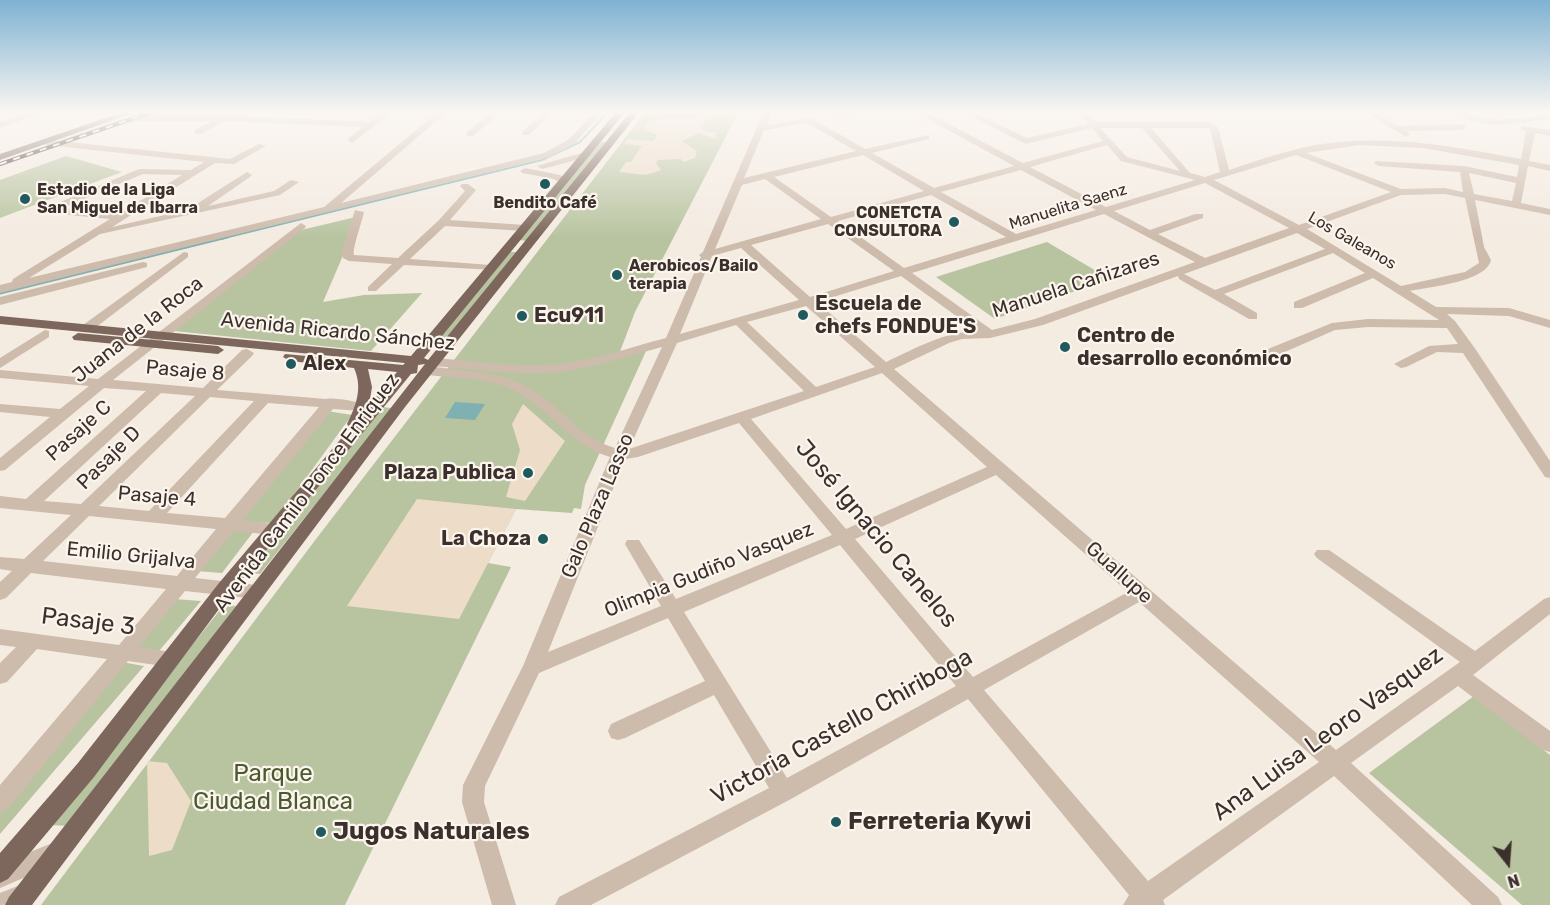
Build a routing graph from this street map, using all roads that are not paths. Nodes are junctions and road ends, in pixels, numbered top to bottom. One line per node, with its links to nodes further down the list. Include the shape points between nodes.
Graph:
1 (158, 153): 19 (street)
2 (249, 153): 19 (street, via 237,160)
3 (394, 153): 42 (street)
4 (550, 153): 42 (street)
5 (602, 153): 58 (main road, Avenida Camilo Ponce Enriquez)
6 (750, 153): 35 (street, Galo Plaza Lasso)
7 (859, 153): 30 (street)
8 (866, 153): 37 (street)
9 (995, 153): 22 (street)
10 (1066, 153): 22 (street)
11 (1119, 153): 29 (street, Los Galeanos, via 1124,159)
12 (1170, 153): 29 (street)
13 (1220, 153): 27 (street)
14 (1292, 153): 27 (street, Manuelita Saenz)
15 (1299, 153): 38 (street)
16 (1472, 153): 21 (street, Manuelita Saenz)
17 (1527, 153): 21 (street)
18 (588, 154): 25 (street); 34 (main road, Avenida Camilo Ponce Enriquez)
19 (214, 159): 26 (street)
20 (1378, 163): 24 (street)
21 (1525, 163): 23 (street, Manuelita Saenz); 32 (street)
22 (1018, 166): 37 (street); 43 (street)
23 (1550, 168)
24 (1464, 169): 32 (street); 39 (street)
25 (525, 171): 34 (street, via 557,177); 36 (street)
26 (190, 174): 47 (street); 47 (street, via 142,171 50,210)
27 (1225, 174): 31 (street, Manuelita Saenz)
28 (247, 175): 41 (street)
29 (1186, 175): 31 (street, Los Galeanos)
30 (767, 176): 35 (street); 48 (street)
31 (1206, 180): 43 (street, Manuelita Saenz); 52 (street, Los Galeanos)
32 (1521, 181): 40 (street)
33 (294, 182): 41 (street, via 277,193)
34 (565, 183): 51 (main road, Avenida Camilo Ponce Enriquez)
35 (737, 183): 61 (street, Galo Plaza Lasso)
36 (465, 186): 44 (street); 49 (street, via 471,190)
37 (934, 191): 48 (street); 55 (street)
38 (1400, 192): 39 (street, Manuela Cañizares, via 1430,190); 52 (street, Manuela Cañizares)
39 (1468, 195): 40 (street, Manuela Cañizares); 70 (street, via 1484,265 1469,275)
40 (1516, 205): 45 (street, Manuela Cañizares)
41 (195, 210): 54 (street)
42 (326, 210): 68 (street)
43 (1109, 211): 53 (street); 55 (street, Manuelita Saenz)
44 (359, 212): 50 (street); 62 (street, via 346,255)
45 (1550, 212)
46 (1199, 216): 53 (street)
47 (120, 217): 54 (street)
48 (830, 221): 56 (street); 65 (street)
49 (442, 223): 51 (street); 62 (street)
50 (301, 226): 60 (street); 85 (street, Juana de la Roca)
51 (525, 228): 57 (main road, Avenida Camilo Ponce Enriquez)
52 (1299, 229): 59 (street, Los Galeanos); 63 (street, Manuela Cañizares)
53 (1151, 233): 63 (street)
54 (91, 235): 68 (street)
55 (1016, 239): 65 (street, Manuelita Saenz)
56 (744, 245): 61 (street); 73 (street, Guallupe)
57 (510, 246): 58 (main road); 64 (main road, Avenida Camilo Ponce Enriquez)
58 (527, 247): 94 (main road, Avenida Camilo Ponce Enriquez)
59 (1334, 249): 66 (street, Los Galeanos); 71 (street)
60 (184, 255): 72 (street); 81 (street)
61 (705, 255): 86 (street, Galo Plaza Lasso)
62 (402, 261): 64 (street); 69 (street)
63 (1205, 263): 84 (street, Manuela Cañizares, via 1039,322)
64 (491, 268): 94 (main road, Avenida Camilo Ponce Enriquez)
65 (903, 273): 73 (street, Manuelita Saenz); 84 (street)
66 (1375, 273): 70 (street, Los Galeanos); 74 (street)
67 (1183, 277): 71 (street)
68 (2, 289)
69 (372, 289)
70 (1402, 289): 75 (street, Los Galeanos)
71 (1215, 294): 76 (street)
72 (0, 301)
73 (809, 302): 78 (street, Manuelita Saenz); 95 (street, Guallupe)
74 (1298, 305)
75 (1436, 311): 79 (street, Los Galeanos); 80 (street, via 1480,309 1534,317)
76 (1253, 316)
77 (0, 320): 81 (main road, Avenida Ricardo Sánchez)
78 (740, 322): 86 (street, Manuelita Saenz); 100 (street)
79 (1451, 324): 88 (street, Los Galeanos); 89 (street, via 1368,323 1332,327)
80 (1550, 324)
81 (87, 328): 85 (main road, Avenida Ricardo Sánchez)
82 (0, 330): 83 (main road, Avenida Ricardo Sánchez)
83 (45, 333): 87 (main road, Avenida Ricardo Sánchez); 91 (street)
84 (990, 334): 95 (street, Manuela Cañizares, via 944,340)
85 (164, 335): 87 (street, Juana de la Roca); 94 (main road, Avenida Ricardo Sánchez)
86 (670, 342): 94 (street, Avenida Ricardo Sánchez, via 559,368); 108 (street, Galo Plaza Lasso)
87 (149, 345): 90 (main road, Avenida Ricardo Sánchez); 97 (street, Juana de la Roca)
88 (1469, 350): 92 (street, via 1437,347); 111 (street, Los Galeanos)
89 (1273, 352)
90 (247, 353): 93 (main road, Avenida Ricardo Sánchez); 99 (street, Pasaje D)
91 (0, 364)
92 (1401, 364)
93 (359, 365): 94 (main road, Avenida Ricardo Sánchez); 103 (main road, via 366,380)
94 (421, 366): 107 (main road, Avenida Camilo Ponce Enriquez); 108 (street, Avenida Ricardo Sánchez, via 517,386 603,452); 125 (main road, Avenida Camilo Ponce Enriquez)
95 (885, 368): 100 (street, Manuela Cañizares); 110 (street, Guallupe)
96 (0, 374): 97 (street, Pasaje 8)
97 (101, 383): 98 (street, Pasaje 8); 105 (street, Juana de la Roca)
98 (157, 388): 99 (street, Pasaje 8); 113 (street, Pasaje C)
99 (206, 393): 101 (street, Pasaje 8); 114 (street, Pasaje D)
100 (814, 393): 106 (street, Manuela Cañizares)
101 (266, 397): 102 (street, Pasaje 8); 115 (street)
102 (332, 402): 103 (street, Pasaje 8); 116 (street)
103 (362, 407): 107 (main road)
104 (0, 408): 105 (street)
105 (63, 414): 109 (street, Juana de la Roca)
106 (743, 418): 108 (street, Manuela Cañizares); 118 (street, José Ignacio Canelos)
107 (346, 441): 117 (main road, Avenida Camilo Ponce Enriquez)
108 (618, 457): 135 (street, Galo Plaza Lasso)
109 (0, 466)
110 (1000, 467): 118 (street, Olimpia Gudiño Vasquez); 127 (street, Guallupe)
111 (1550, 473)
112 (0, 502): 113 (street, Pasaje 4)
113 (29, 506): 114 (street, Pasaje 4)
114 (86, 512): 115 (street, Pasaje 4); 122 (street, Pasaje D)
115 (152, 518): 116 (street, Pasaje 4)
116 (228, 524): 117 (street, Pasaje 4); 123 (street)
117 (274, 529): 124 (main road, Avenida Camilo Ponce Enriquez)
118 (844, 537): 129 (street, Olimpia Gudiño Vasquez); 139 (street, José Ignacio Canelos)
119 (633, 544): 129 (street)
120 (1323, 554): 134 (street)
121 (0, 563): 122 (street, Emilio Grijalva)
122 (27, 566): 123 (street, Emilio Grijalva); 126 (street, Pasaje D)
123 (179, 583): 124 (street, Emilio Grijalva); 132 (street)
124 (225, 588): 125 (street, Emilio Grijalva); 133 (main road, Avenida Camilo Ponce Enriquez)
125 (257, 592): 145 (main road, Avenida Camilo Ponce Enriquez)
126 (0, 593)
127 (1141, 593): 139 (street, Victoria Castello Chiriboga); 142 (street, Guallupe)
128 (1550, 604): 134 (street, Ana Luisa Leoro Vasquez)
129 (672, 607): 135 (street, Olimpia Gudiño Vasquez); 138 (street)
130 (0, 637): 131 (street, Pasaje 3)
131 (33, 641): 132 (street, Pasaje 3); 137 (street)
132 (122, 652): 133 (street, Pasaje 3); 144 (street)
133 (170, 659): 146 (main road, Avenida Camilo Ponce Enriquez, via 86,770)
134 (1475, 662): 136 (street, Ana Luisa Leoro Vasquez)
135 (532, 667): 150 (street, Galo Plaza Lasso, via 473,793)
136 (1458, 675): 141 (street); 142 (street, Ana Luisa Leoro Vasquez)
137 (0, 676)
138 (718, 684): 140 (street); 143 (street)
139 (970, 687): 143 (street, Victoria Castello Chiriboga); 148 (street, José Ignacio Canelos)
140 (618, 731)
141 (1550, 743)
142 (1335, 763): 148 (street, Ana Luisa Leoro Vasquez); 152 (street, Guallupe)
143 (783, 792): 151 (street, Victoria Castello Chiriboga)
144 (0, 802)
145 (61, 851): 146 (street); 147 (main road, Avenida Camilo Ponce Enriquez)
146 (0, 873)
147 (21, 900): 149 (street)
148 (1145, 902)
149 (0, 905)
150 (504, 905)
151 (567, 905)
152 (1490, 905)

